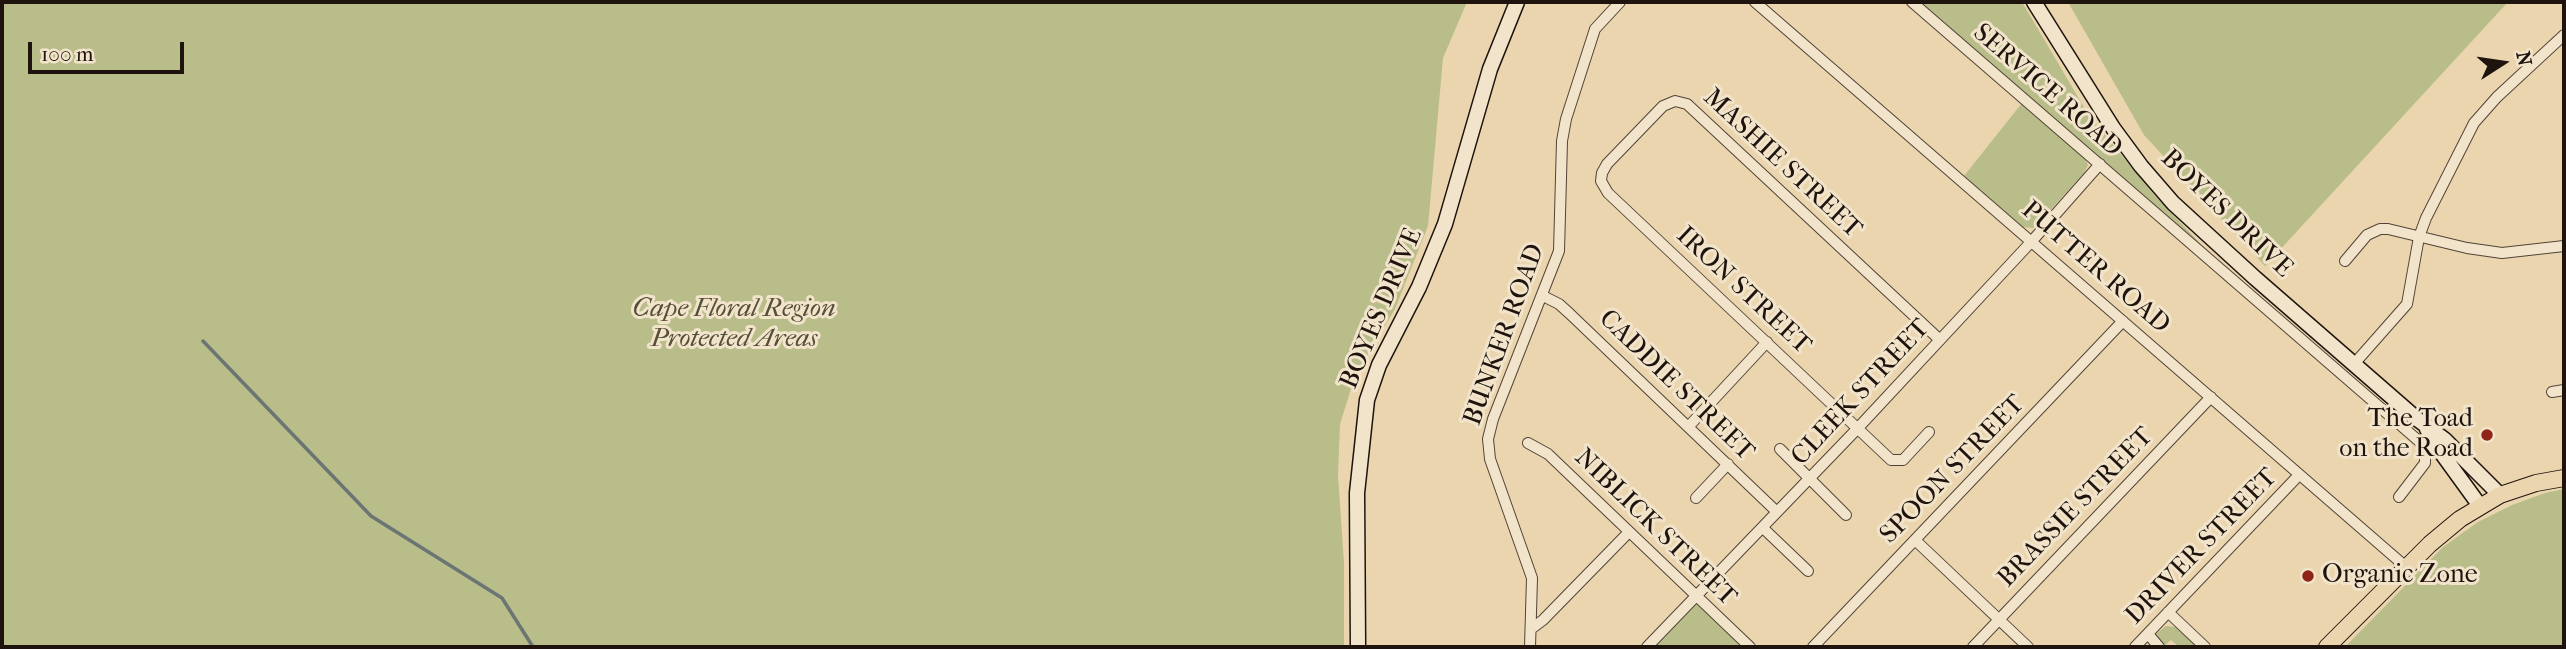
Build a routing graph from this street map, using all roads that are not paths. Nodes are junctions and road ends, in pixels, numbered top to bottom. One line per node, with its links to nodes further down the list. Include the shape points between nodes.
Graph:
1 (1517, 2): 48 (main road, BOYES DRIVE, via 1490,69 1445,224 1367,400 1357,493)
2 (1620, 2): 13 (street, BUNKER ROAD, via 1595,29 1566,120 1560,239)
3 (1755, 2): 10 (street, PUTTER ROAD)
4 (1912, 2): 7 (street, SERVICE ROAD)
5 (2034, 2): 17 (main road, BOYES DRIVE, via 2113,128 2173,203)
6 (2564, 35): 9 (street, via 2474,124)
7 (2100, 164): 10 (street, CLEEK STREET); 25 (street, SERVICE ROAD)
8 (1601, 181): 15 (street, MASHIE STREET, via 1607,164 1663,106 1687,103); 16 (street, IRON STREET, via 1608,193)
9 (2419, 237): 11 (street, via 2502,253); 12 (street, via 2388,229 2373,231); 17 (street, via 2407,304)
10 (2032, 241): 14 (street, PUTTER ROAD); 15 (street, CLEEK STREET)
11 (2564, 246)
12 (2345, 261)
13 (1543, 296): 22 (street, CADDIE STREET, via 1562,306); 46 (street, BUNKER ROAD, via 1493,419 1488,447 1532,578)
14 (2123, 321): 20 (street, PUTTER ROAD); 40 (street, SPOON STREET)
15 (1940, 340): 23 (street, CLEEK STREET)
16 (1767, 342): 22 (street); 23 (street, IRON STREET)
17 (2354, 364): 21 (main road, BOYES DRIVE)
18 (2564, 390): 19 (street)
19 (2552, 392)
20 (2211, 397): 29 (street, PUTTER ROAD); 45 (street, BRASSIE STREET)
21 (2421, 422): 25 (street); 32 (main road, BOYES DRIVE); 35 (main road, BOYES DRIVE)
22 (1689, 426): 28 (street, CADDIE STREET)
23 (1857, 429): 24 (street, IRON STREET, via 1898,462); 30 (street, CLEEK STREET)
24 (1929, 432)
25 (2408, 432): 33 (street, SERVICE ROAD, via 2426,456)
26 (1528, 443): 39 (street, NIBLICK STREET, via 1548,454)
27 (1780, 449): 30 (street)
28 (1728, 464): 34 (street); 36 (street, CADDIE STREET)
29 (2299, 475): 41 (street, PUTTER ROAD); 44 (street, DRIVER STREET)
30 (1810, 478): 36 (street, CLEEK STREET); 37 (street)
31 (2564, 478): 32 (main road)
32 (2500, 495): 35 (main road)
33 (2399, 497)
34 (1696, 498)
35 (2480, 506): 41 (main road)
36 (1777, 512): 38 (street, CLEEK STREET)
37 (1846, 515)
38 (1763, 528): 42 (street); 43 (street, CLEEK STREET)
39 (1629, 532): 43 (street, NIBLICK STREET); 46 (street)
40 (1915, 540): 45 (street); 52 (street, SPOON STREET)
41 (2406, 567): 58 (main road)
42 (1808, 571)
43 (1696, 596): 50 (street, CLEEK STREET); 51 (street, NIBLICK STREET)
44 (2168, 612): 47 (street, DRIVER STREET); 57 (street)
45 (1999, 620): 53 (street, BRASSIE STREET); 54 (street)
46 (1531, 629): 49 (street, BUNKER ROAD)
47 (2148, 634): 55 (street, DRIVER STREET); 56 (street)
48 (1357, 647)
49 (1530, 647)
50 (1647, 647)
51 (1750, 647)
52 (1813, 647)
53 (1973, 647)
54 (2028, 647)
55 (2135, 647)
56 (2158, 647)
57 (2205, 647)
58 (2327, 647)

